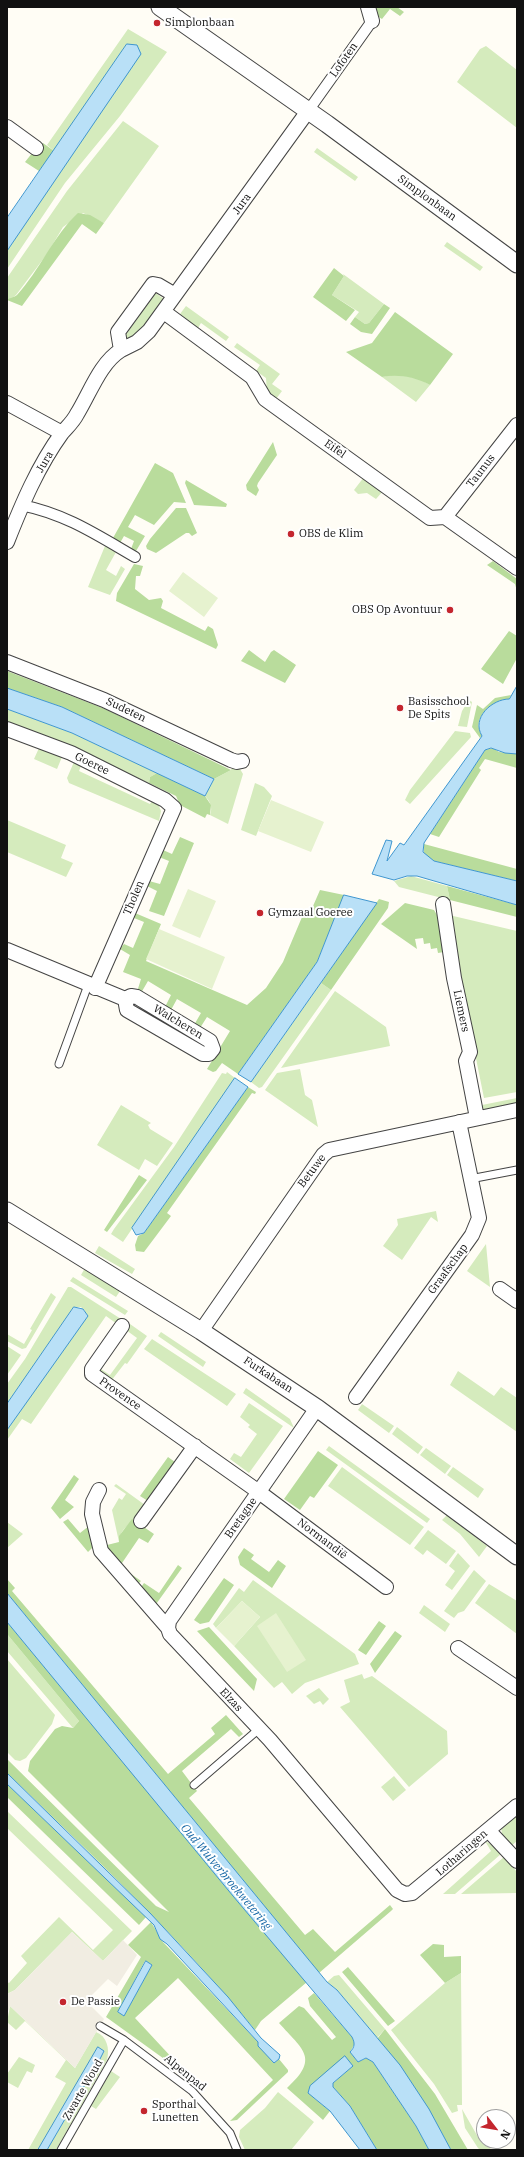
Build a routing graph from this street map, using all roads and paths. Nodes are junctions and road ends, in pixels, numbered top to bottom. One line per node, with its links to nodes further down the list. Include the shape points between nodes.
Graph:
1 (160, 7): 4 (street, Simplonbaan)
2 (368, 7): 3 (street, Lofoten)
3 (372, 21): 4 (street, Lofoten)
4 (308, 111): 7 (street, Simplonbaan); 8 (street, Jura)
5 (7, 127): 6 (street)
6 (36, 148)
7 (517, 264)
8 (175, 295): 9 (street, Jura); 10 (street, via 158,285 153,284 148,289 118,332)
9 (164, 312): 10 (street, Jura, via 137,342); 15 (street, Eifel, via 252,377 265,399 290,418 430,518)
10 (121, 350): 13 (street, Jura, via 112,355 104,366 74,419)
11 (7, 403): 13 (street)
12 (517, 425): 15 (street, Taunus)
13 (62, 433): 14 (street, Jura)
14 (22, 505): 16 (street, Jura); 17 (street, via 41,509 77,523)
15 (445, 517): 18 (street, Eifel)
16 (7, 542)
17 (135, 557)
18 (517, 568)
19 (7, 662): 21 (street, Sudeten, via 104,700 231,760)
20 (7, 729): 22 (street, Goeree, via 71,753 165,800)
21 (242, 761)
22 (174, 808): 25 (street, Tholen)
23 (443, 904): 29 (street, Liemers, via 454,978 470,1052 466,1061)
24 (7, 950): 25 (street, Walcheren)
25 (92, 986): 26 (street, Walcheren); 27 (lane, Tholen)
26 (125, 999): 26 (street, Walcheren, via 127,1010 203,1054 209,1054 212,1049 210,1042 137,998 132,996)
27 (59, 1064)
28 (517, 1110): 29 (street, Betuwe)
29 (477, 1118): 30 (street, Betuwe)
30 (459, 1122): 32 (street, Graafschap); 37 (street, Betuwe, via 329,1150 323,1155)
31 (517, 1170): 32 (lane)
32 (469, 1179): 38 (street, Graafschap, via 479,1218 472,1235)
33 (7, 1212): 37 (street, Furkabaan)
34 (500, 1289): 35 (street)
35 (517, 1301)
36 (122, 1326): 40 (street, Provence, via 92,1369 92,1374)
37 (201, 1331): 39 (street, Furkabaan)
38 (356, 1397)
39 (317, 1408): 42 (street, Bretagne); 44 (street, Furkabaan)
40 (195, 1446): 42 (street, Provence); 43 (street)
41 (99, 1490): 46 (street, Elzas, via 92,1514 101,1551)
42 (259, 1492): 45 (street, Normandië); 46 (street, Bretagne, via 169,1621)
43 (141, 1521)
44 (517, 1556)
45 (386, 1587)
46 (168, 1628): 49 (street, Elzas, via 170,1634)
47 (458, 1648): 48 (street)
48 (517, 1688)
49 (259, 1729): 50 (lane); 54 (street, Elzas, via 396,1890)
50 (194, 1785)
51 (517, 1806): 52 (street, Lotharingen)
52 (488, 1830): 53 (street); 54 (street, Lotharingen, via 426,1884 412,1893)
53 (517, 1861)
54 (405, 1894)
55 (100, 2026): 56 (lane, Alpenpad)
56 (124, 2040): 57 (lane, Zwarte Woud); 58 (lane, Alpenpad, via 192,2091 230,2133)
57 (62, 2150)
58 (237, 2150)

